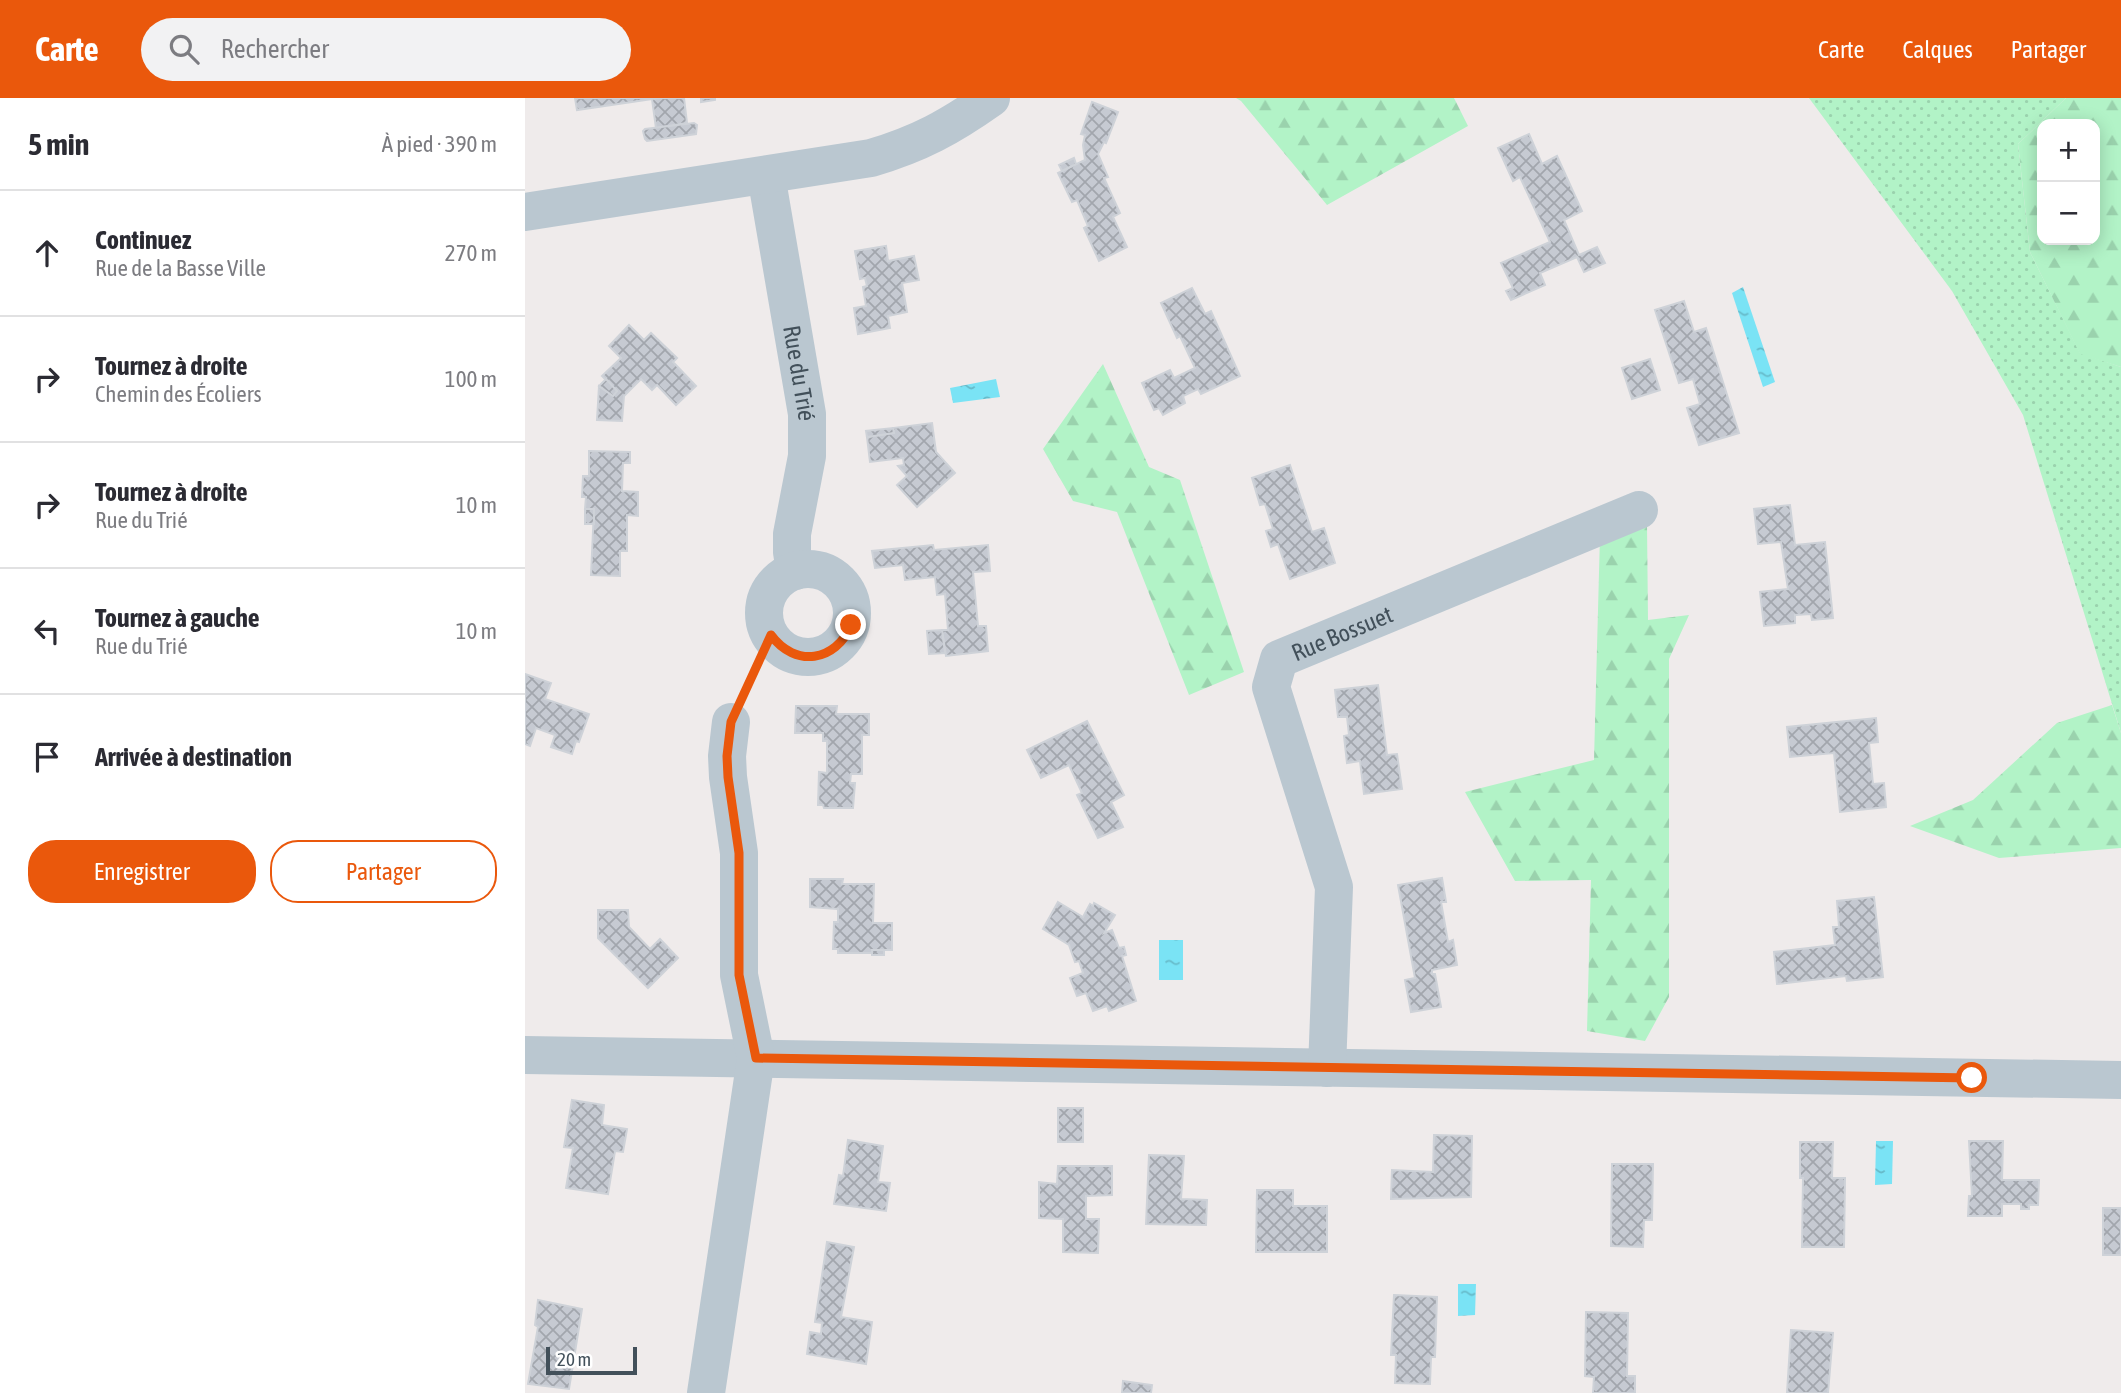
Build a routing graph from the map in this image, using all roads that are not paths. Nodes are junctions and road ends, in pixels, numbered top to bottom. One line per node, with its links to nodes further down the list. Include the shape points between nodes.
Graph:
1 (991, 98): 2 (street, via 949,127 894,151)
2 (766, 175): 3 (street); 5 (street, Rue du Trié, via 807,414 807,456 792,534)
3 (525, 212)
4 (1639, 510): 9 (street, Rue Bossuet, via 1279,659 1271,687 1334,887)
5 (795, 571): 5 (street, via 826,572 839,581 851,601 851,625 844,639 818,656 795,655 781,647 765,617 767,598 778,581)
6 (731, 722): 7 (street, via 727,756 739,853 739,975)
7 (756, 1058): 8 (street); 9 (street); 11 (street)
8 (526, 1063)
9 (1328, 1068): 10 (street)
10 (2121, 1080)
11 (706, 1393)

